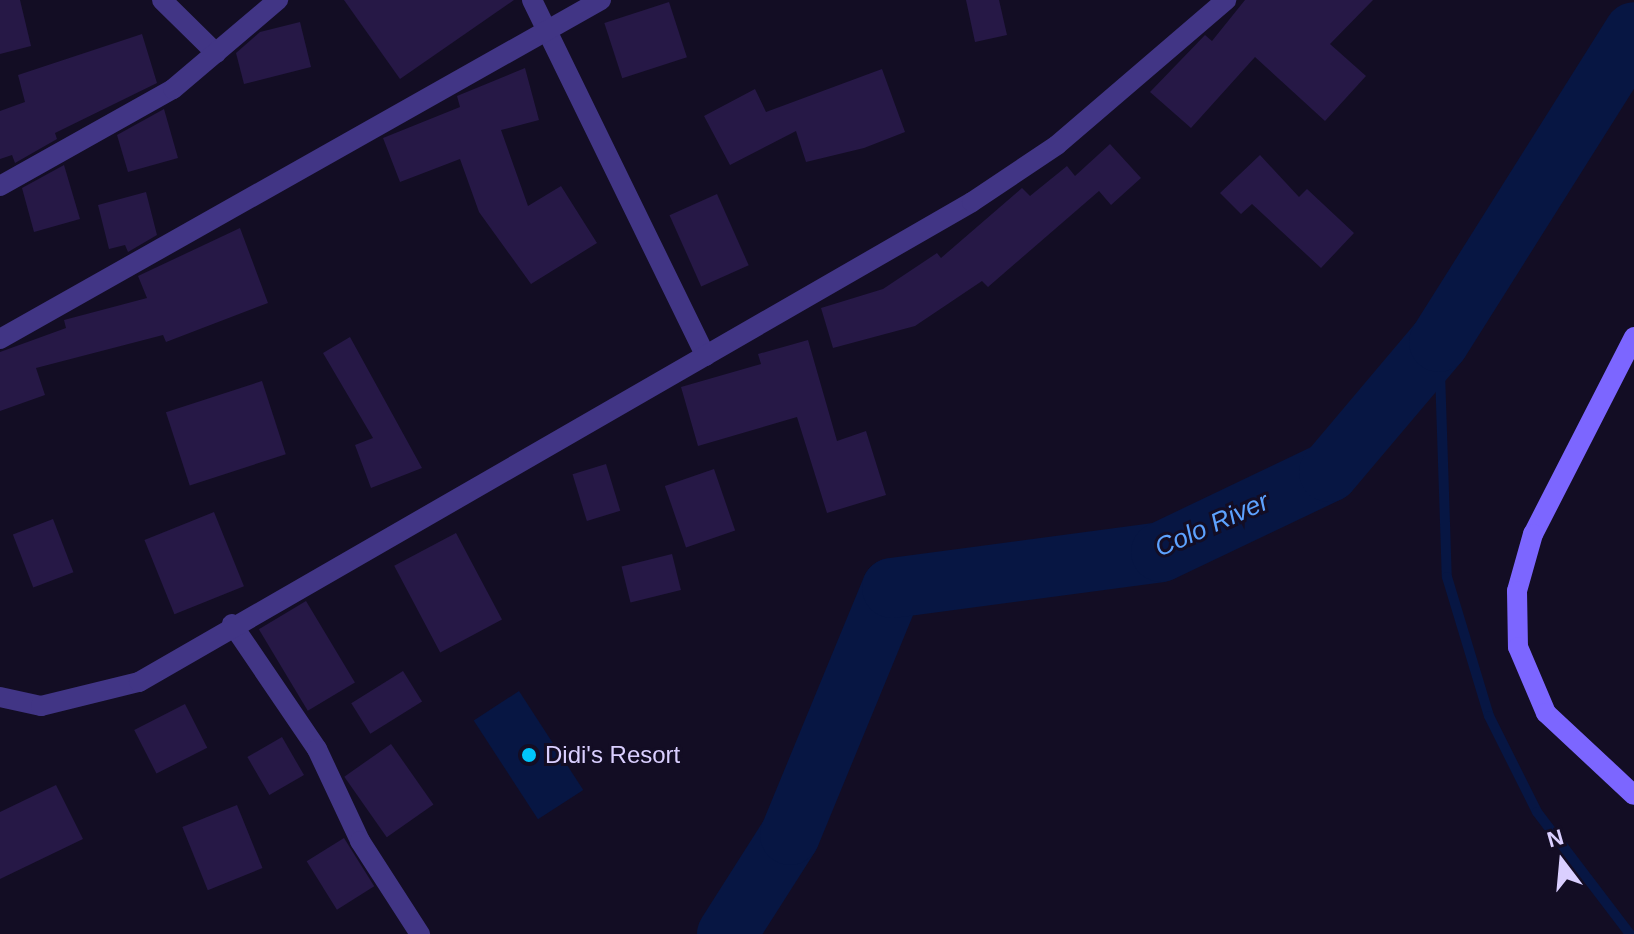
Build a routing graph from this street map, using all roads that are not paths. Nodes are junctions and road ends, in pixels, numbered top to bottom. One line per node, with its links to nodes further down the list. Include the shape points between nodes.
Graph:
1 (162, 0): 7 (street)
2 (278, 0): 7 (street)
3 (532, 0): 6 (street)
4 (601, 0): 6 (street)
5 (1226, 0): 11 (street, via 1057,145)
6 (545, 25): 10 (street, via 244,205); 11 (street)
7 (216, 53): 8 (street, via 119,122)
8 (0, 186)
9 (1634, 337): 14 (street, via 1533,534 1517,591 1518,647 1546,713)
10 (0, 339)
11 (706, 356): 12 (street)
12 (232, 624): 13 (street, via 139,682 88,699 41,706); 15 (street, via 317,749 360,841)
13 (0, 697)
14 (1634, 795)
15 (420, 934)

